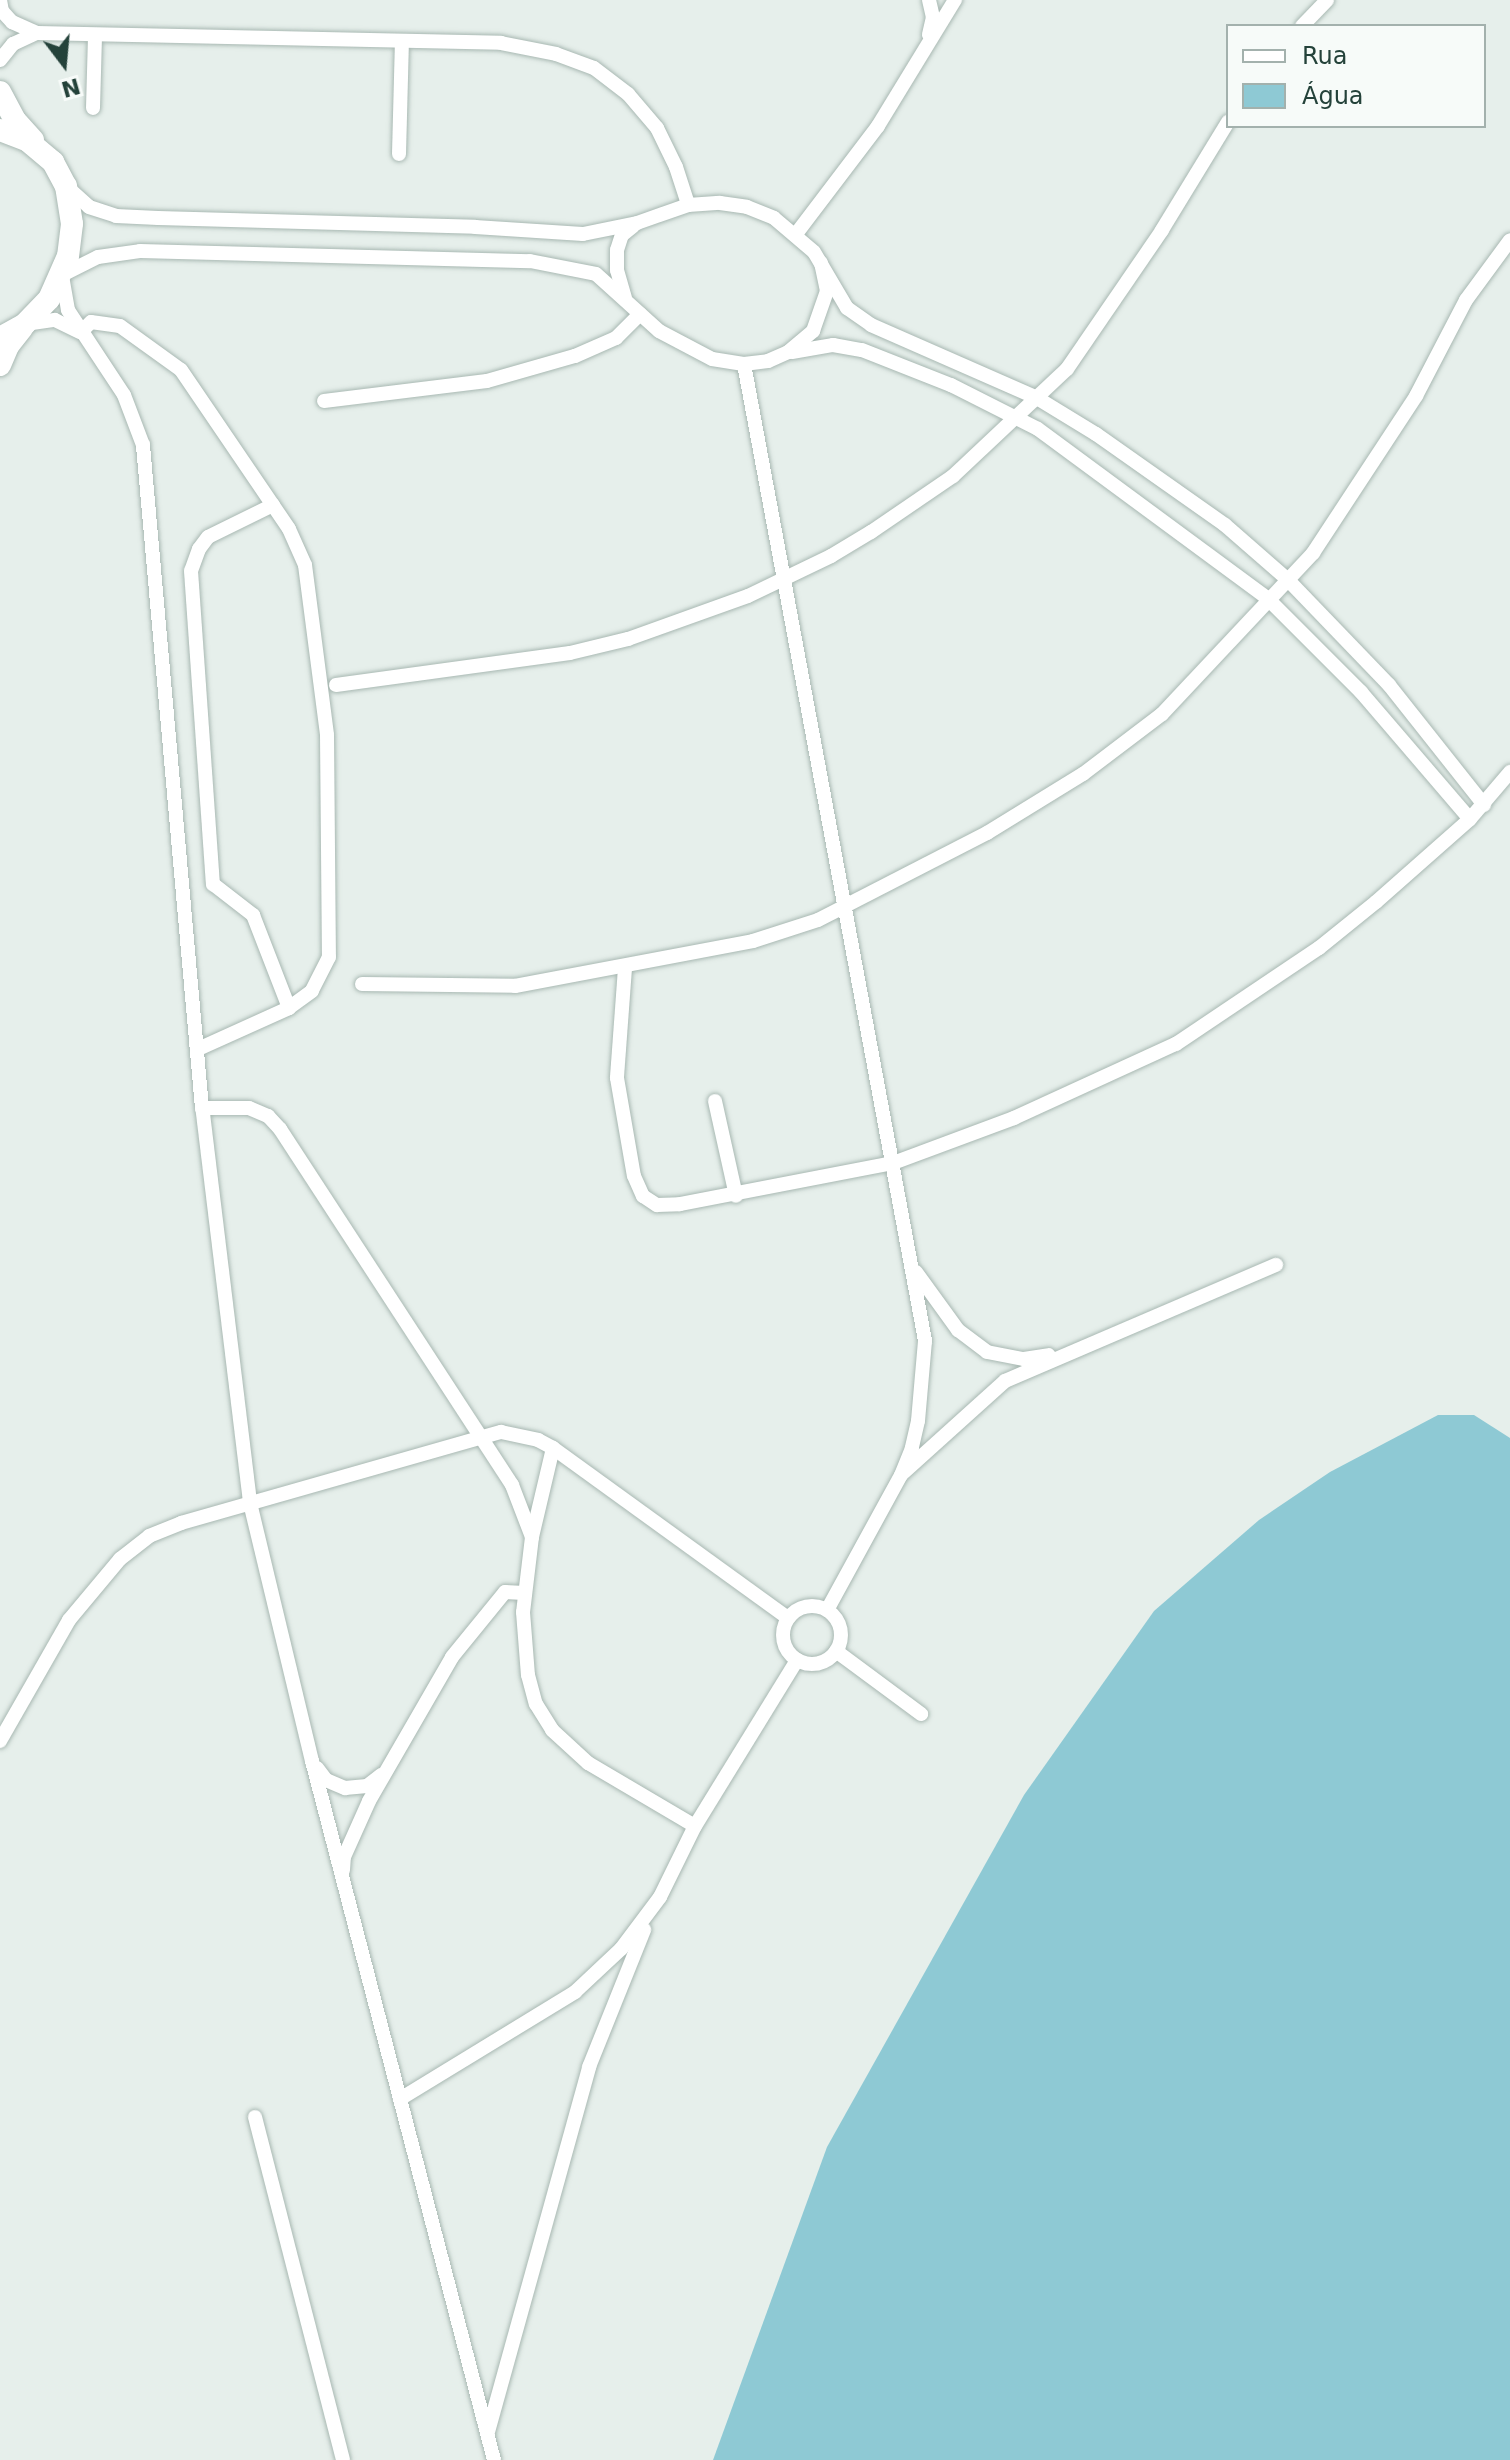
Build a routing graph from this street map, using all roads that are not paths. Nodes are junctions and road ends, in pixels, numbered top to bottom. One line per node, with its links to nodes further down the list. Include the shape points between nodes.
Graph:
1 (0, 0): 6 (street, via 12,22)
2 (929, 0): 9 (street, via 933,17)
3 (955, 0): 9 (street)
4 (1327, 0): 5 (street)
5 (1304, 24)
6 (37, 33): 7 (street); 10 (street, via 13,44)
7 (95, 35): 8 (street); 12 (street)
8 (402, 43): 15 (street); 18 (street, via 530,46 594,68 628,94 657,128)
9 (925, 51): 20 (street, via 878,126)
10 (0, 60)
11 (0, 92): 16 (main road, via 15,120)
12 (93, 108)
13 (1226, 125): 32 (street, via 1067,369)
14 (0, 130): 16 (main road)
15 (399, 154)
16 (47, 156): 17 (main road)
17 (66, 186): 19 (street, via 89,207 116,216 583,234); 23 (main road, via 72,236)
18 (688, 205): 19 (street); 20 (street, via 747,207)
19 (637, 223): 24 (street, via 622,235 617,250)
20 (796, 234): 22 (street)
21 (1510, 240): 37 (street, via 1466,300 1387,442 1313,553)
22 (821, 263): 29 (street, via 827,291 821,316 813,331); 32 (street, via 847,308 871,325)
23 (62, 275): 24 (street, via 98,257 140,251 473,258 530,261 596,274); 26 (main road, via 49,299); 27 (street, via 68,310)
24 (625, 300): 25 (street)
25 (640, 314): 30 (street, via 712,359); 33 (street, via 616,338 575,356 487,381)
26 (25, 324): 27 (street, via 55,320); 28 (main road); 31 (main road)
27 (81, 332): 35 (street, via 91,322 120,326 181,370); 47 (street, via 124,395 143,445)
28 (0, 338)
29 (788, 352): 30 (street); 34 (street, via 833,345 862,350)
30 (744, 364): 36 (street)
31 (0, 365)
32 (1037, 398): 34 (street); 37 (street, via 1200,507)
33 (324, 401)
34 (1017, 418): 36 (street, via 915,504); 38 (street, via 1130,494)
35 (273, 505): 46 (street, via 305,565 327,735 329,957 312,991); 46 (street, via 208,537 191,571 213,884 253,915)
36 (785, 578): 39 (street, via 722,606 613,642); 43 (street)
37 (1287, 579): 38 (street); 41 (street, via 1389,685)
38 (1267, 598): 42 (street, via 1361,692); 43 (street, via 1162,714 1083,774 987,833)
39 (336, 685)
40 (1510, 772): 41 (street)
41 (1484, 805): 42 (street)
42 (1470, 819): 50 (street, via 1319,948 1176,1044 1014,1118)
43 (843, 907): 44 (street, via 753,941); 50 (street)
44 (625, 968): 45 (street, via 515,986); 51 (street, via 617,1078 628,1148 643,1196 657,1205)
45 (362, 984)
46 (289, 1008): 47 (street)
47 (198, 1049): 49 (street)
48 (715, 1101): 51 (street)
49 (202, 1108): 55 (street, via 249,1108 268,1116 280,1129); 58 (street)
50 (893, 1163): 51 (street); 52 (street)
51 (736, 1196)
52 (911, 1265): 54 (street, via 958,1330 987,1352 1024,1359); 57 (street, via 925,1367 918,1421)
53 (1276, 1265): 54 (street)
54 (1065, 1353): 57 (street, via 1005,1381)
55 (482, 1436): 56 (street, via 519,1434); 58 (street); 59 (street, via 512,1485)
56 (553, 1448): 59 (street); 62 (street)
57 (901, 1475): 61 (street)
58 (250, 1502): 66 (street, via 149,1536 120,1559 69,1620); 67 (street)
59 (532, 1537): 60 (street)
60 (524, 1593): 68 (street, via 505,1592 452,1657); 69 (street, via 528,1675 536,1704 552,1730 588,1763)
61 (827, 1610): 62 (street, via 802,1608); 63 (street, via 841,1633)
62 (788, 1618): 64 (street, via 785,1645)
63 (836, 1651): 64 (street, via 822,1662); 65 (street)
64 (797, 1660): 69 (street)
65 (921, 1714)
66 (0, 1741)
67 (312, 1761): 68 (street, via 326,1780 345,1788 367,1786); 70 (street)
68 (386, 1772): 70 (street, via 352,1835)
69 (695, 1826): 71 (street)
70 (343, 1880): 72 (street)
71 (660, 1897): 72 (street, via 621,1949 575,1992); 74 (street, via 626,1967 589,2067)
72 (400, 2099): 74 (street)
73 (255, 2117): 75 (street)
74 (488, 2433): 76 (street)
75 (343, 2460)
76 (494, 2460)

